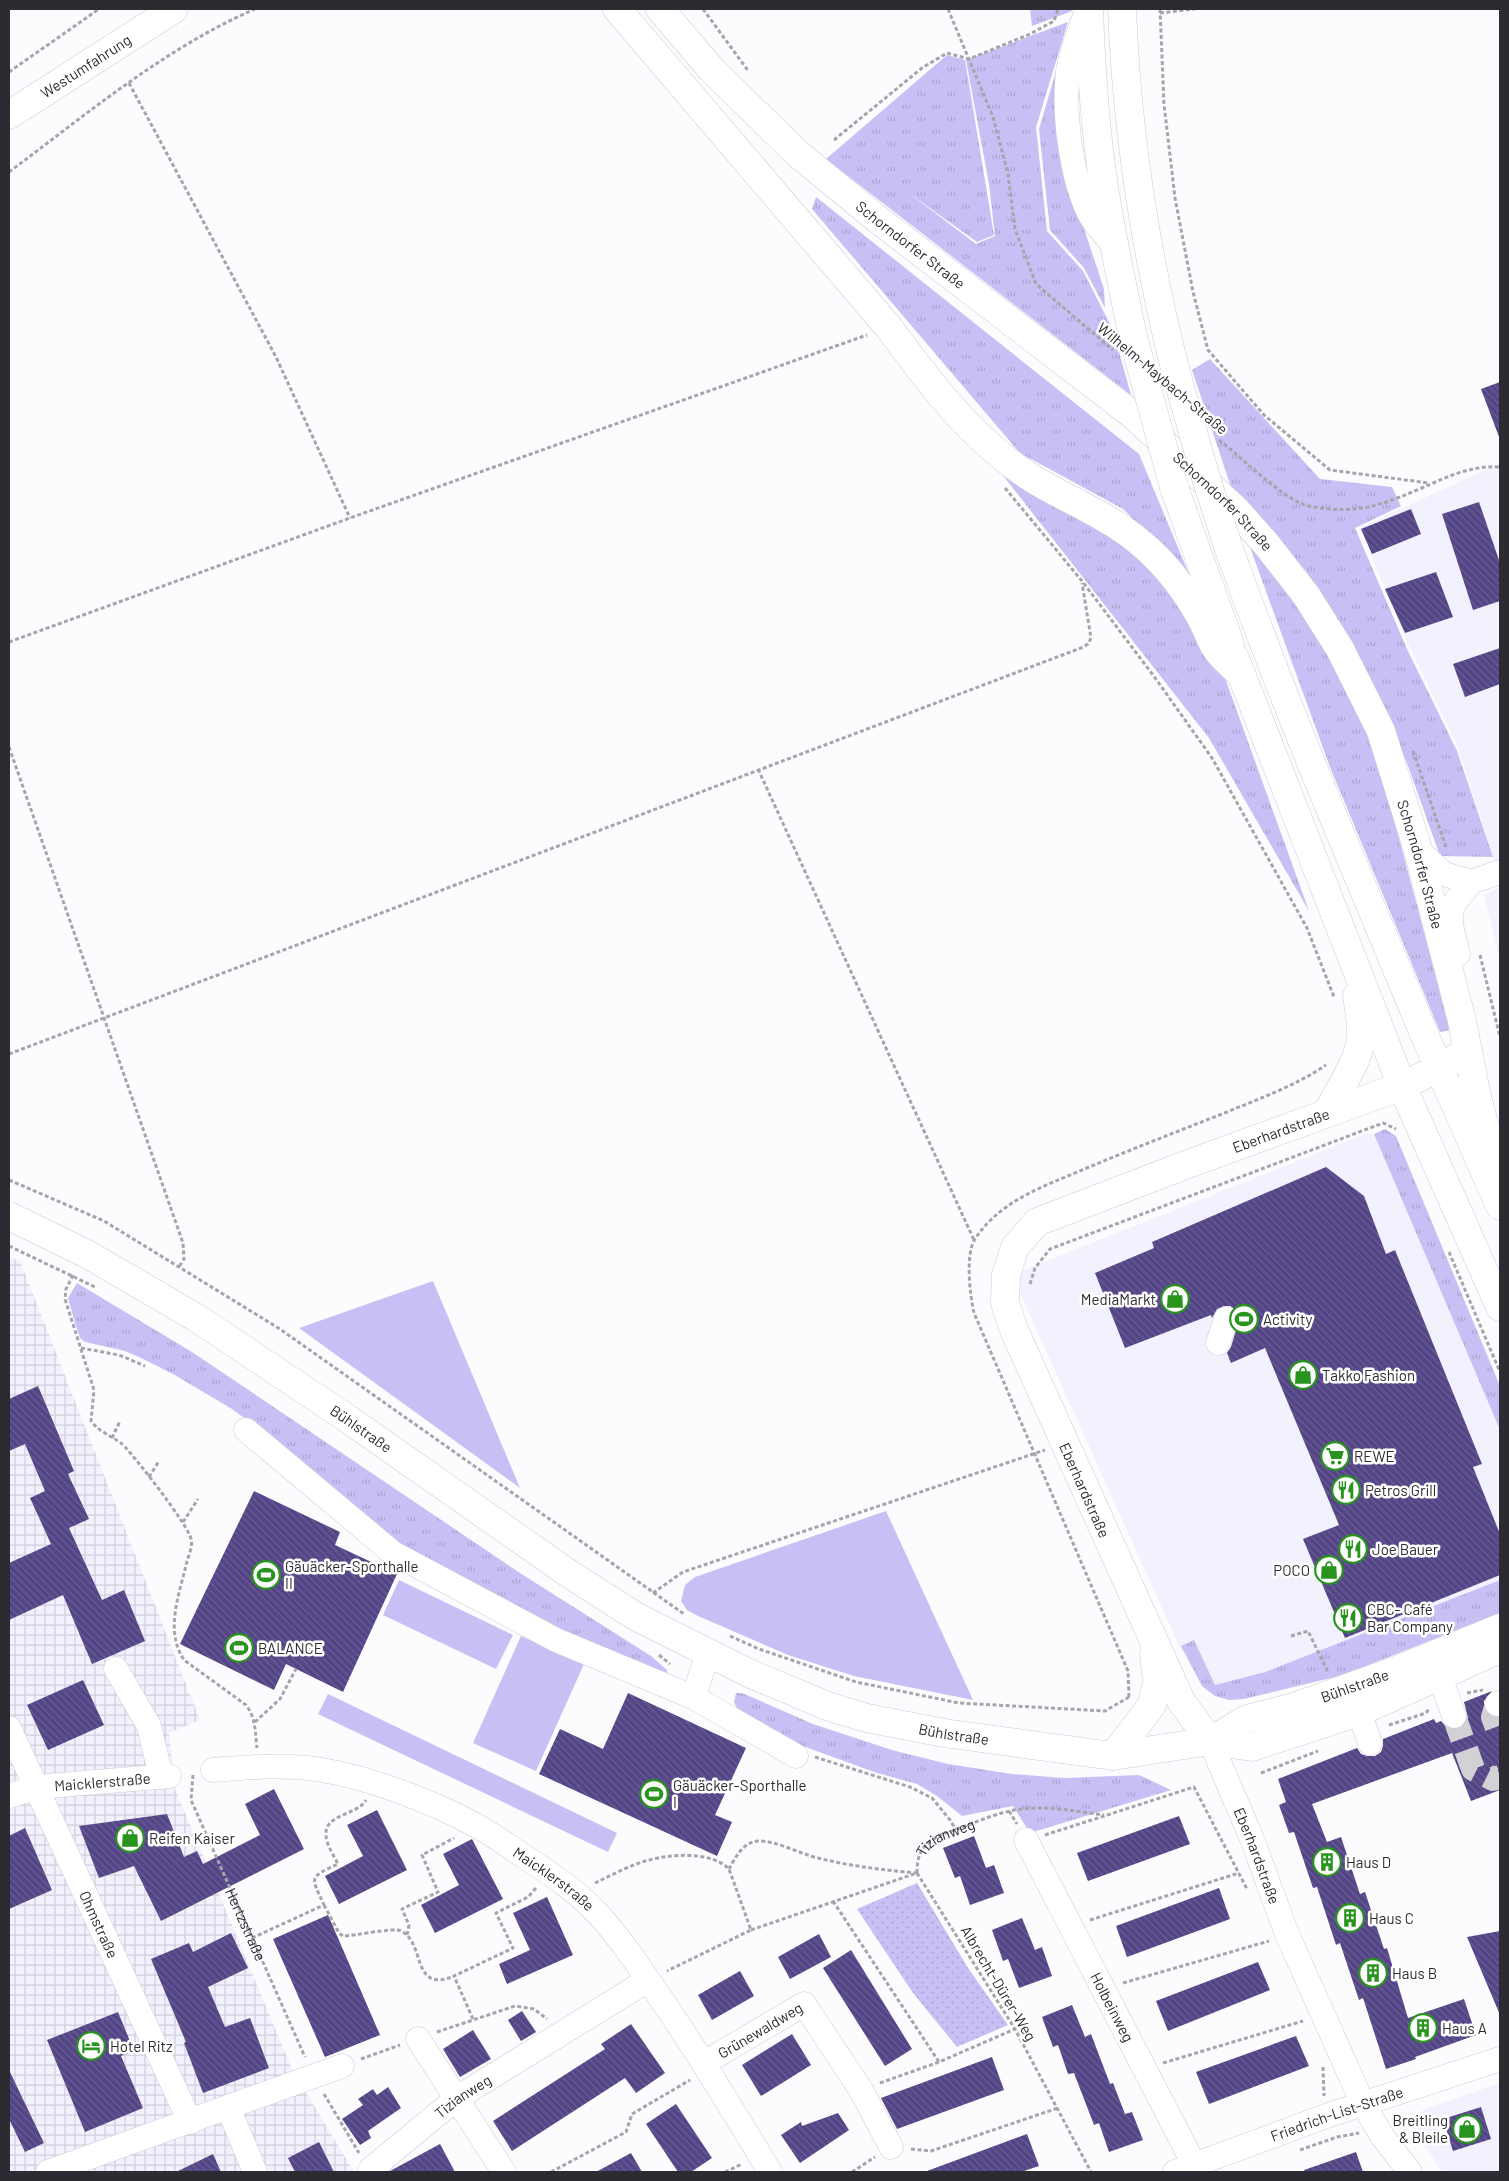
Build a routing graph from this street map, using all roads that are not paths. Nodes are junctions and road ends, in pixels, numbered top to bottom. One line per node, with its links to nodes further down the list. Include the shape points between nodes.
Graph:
1 (617, 9): 7 (main road, via 884,322 958,415 982,440 1031,478 1132,535 1154,555 1188,596 1216,649)
2 (660, 9): 8 (main road, Schorndorfer Straße, via 712,70 798,154 876,218 1133,415 1235,509 1288,570 1340,649 1381,731)
3 (1088, 9): 7 (main road, bridge, via 1096,130 1126,348)
4 (1122, 9): 14 (main road, bridge, via 1138,190 1157,294 1206,478 1253,616 1306,752)
5 (169, 11): 6 (main road, Westumfahrung)
6 (9, 115)
7 (1241, 675): 11 (main road)
8 (1418, 850): 10 (street, via 1444,874); 12 (main road, Schorndorfer Straße)
9 (1500, 872): 10 (street)
10 (1471, 882): 12 (street, via 1452,906 1451,925 1469,1000)
11 (1352, 960): 15 (main road); 16 (main road, via 1361,1023 1358,1052)
12 (1462, 1020): 13 (main road, Schorndorfer Straße)
13 (1468, 1051): 14 (main road, Eberhardstraße); 17 (main road, Schorndorfer Straße)
14 (1439, 1068): 15 (main road, Eberhardstraße); 18 (main road)
15 (1402, 1086): 16 (main road, Eberhardstraße); 20 (main road)
16 (1327, 1113): 25 (main road, Eberhardstraße, via 1037,1222 1015,1247 1006,1274 1006,1302 1014,1330)
17 (1500, 1185)
18 (1500, 1206)
19 (9, 1216): 26 (main road, Bühlstraße, via 87,1254 194,1317 635,1616)
20 (1500, 1307)
21 (1226, 1319): 22 (street)
22 (1218, 1344)
23 (246, 1430): 30 (street, via 393,1554 556,1640)
24 (1500, 1628): 34 (main road, Bühlstraße, via 1392,1672 1294,1707 1247,1719)
25 (1152, 1638): 34 (main road, Eberhardstraße, via 1181,1701); 37 (main road, via 1157,1682 1152,1705)
26 (717, 1643): 30 (street); 37 (main road, Bühlstraße, via 777,1685 867,1718 944,1733)
27 (1500, 1649): 29 (main road, Bühlstraße)
28 (116, 1669): 39 (street, Maicklerstraße, via 149,1726 165,1776)
29 (1440, 1677): 31 (main road, Bühlstraße); 32 (street)
30 (693, 1697): 36 (street)
31 (1359, 1712): 34 (main road, Bühlstraße, via 1252,1747); 35 (street)
32 (1454, 1716)
33 (9, 1728): 39 (street, Ohmstraße)
34 (1210, 1741): 37 (main road, Bühlstraße); 48 (street, Eberhardstraße, via 1252,1838 1287,1934)
35 (1370, 1743)
36 (796, 1756)
37 (1113, 1756)
38 (203, 1771): 42 (street, Maicklerstraße, via 258,1766 321,1770 372,1783 477,1826 576,1892 599,1915)
39 (36, 1787): 40 (street, Maicklerstraße); 50 (street, Ohmstraße)
40 (9, 1796)
41 (1026, 1840): 52 (street, Holbeinweg, via 1143,2069)
42 (648, 1980): 46 (street, Maicklerstraße); 47 (street, Tizianweg)
43 (418, 2039): 47 (street)
44 (1500, 2059): 48 (street, Friedrich-List-Straße)
45 (342, 2066): 49 (street)
46 (706, 2066): 51 (street, Grünewaldweg, via 804,2004 861,2090); 57 (street, Maicklerstraße)
47 (457, 2098): 53 (street, Tizianweg); 56 (street)
48 (1363, 2104): 52 (street, Friedrich-List-Straße); 58 (street, Eberhardstraße, via 1382,2136)
49 (228, 2107): 50 (street); 55 (street)
50 (190, 2122): 54 (street)
51 (891, 2147)
52 (1189, 2170)
53 (370, 2171)
54 (48, 2172)
55 (255, 2172)
56 (504, 2172)
57 (770, 2172)
58 (1410, 2172)

